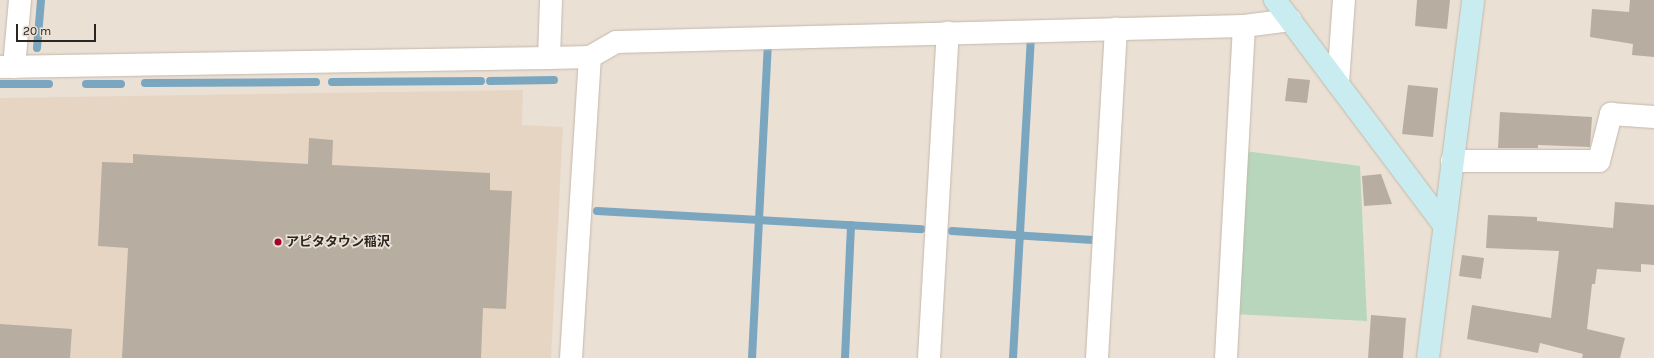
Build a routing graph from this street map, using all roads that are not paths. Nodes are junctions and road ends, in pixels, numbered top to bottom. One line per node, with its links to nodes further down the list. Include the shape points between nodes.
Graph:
1 (20, 0): 12 (street)
2 (551, 0): 11 (street)
3 (1275, 0): 6 (street)
4 (1344, 0): 13 (street)
5 (1472, 0): 15 (street)
6 (1291, 20): 7 (street); 13 (street)
7 (1244, 26): 8 (street); 20 (street)
8 (1116, 29): 9 (street); 19 (street)
9 (948, 33): 10 (street, via 616,42); 18 (street)
10 (590, 56): 11 (street); 17 (street)
11 (549, 58): 12 (street)
12 (7, 67)
13 (1338, 83): 16 (street)
14 (1654, 117): 15 (street, via 1611,114 1599,161)
15 (1452, 161): 16 (street)
16 (1444, 225): 21 (street)
17 (571, 358)
18 (929, 358)
19 (1098, 358)
20 (1226, 358)
21 (1428, 358)

